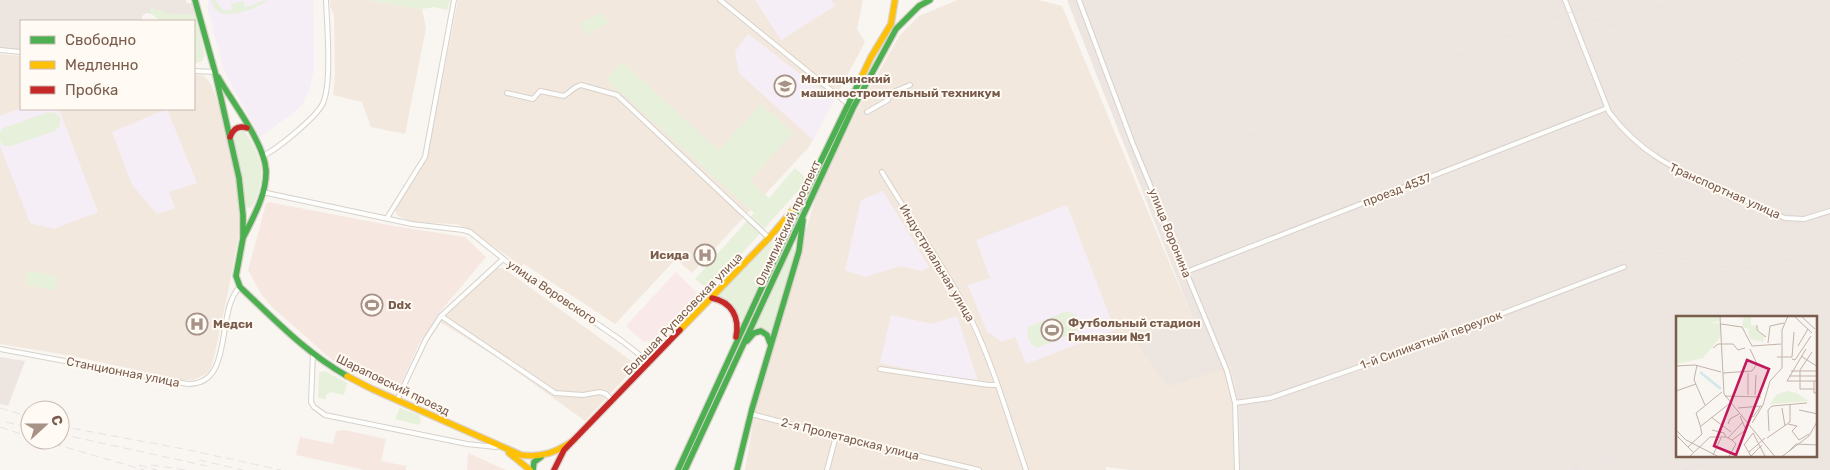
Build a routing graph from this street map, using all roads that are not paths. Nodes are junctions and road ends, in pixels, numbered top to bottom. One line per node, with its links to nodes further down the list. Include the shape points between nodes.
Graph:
1 (195, 0): 13 (main road)
2 (326, 0): 21 (street, via 324,103)
3 (454, 0): 29 (street, via 425,157)
4 (720, 0): 16 (street)
5 (895, 0): 16 (main road, Олимпийский проспект, via 891,24)
6 (916, 0): 7 (main road, Олимпийский проспект)
7 (929, 0): 28 (main road, Олимпийский проспект, via 906,18 891,36 837,140)
8 (1079, 0): 34 (street, улица Воронина)
9 (1565, 0): 17 (street, Транспортная улица)
10 (0, 50): 11 (street)
11 (20, 52)
12 (195, 70): 13 (street)
13 (214, 72): 19 (main road); 20 (main road)
14 (910, 86): 18 (street, via 891,93 888,100)
15 (508, 93): 31 (street, via 533,99 540,91 564,96 581,85 617,95)
16 (848, 104): 24 (main road, Олимпийский проспект)
17 (1607, 108): 27 (street, Транспортная улица, via 1616,122 1642,147 1681,172 1784,218 1804,219); 34 (street, проезд 4537)
18 (868, 112)
19 (249, 130): 20 (main road, via 243,126 236,127); 21 (main road)
20 (230, 137): 26 (main road)
21 (263, 156): 23 (main road, via 266,172)
22 (882, 172): 45 (street, Индустриальная улица, via 970,318)
23 (262, 192): 25 (main road); 29 (street, улица Воровского)
24 (802, 200): 31 (main road, Большая Рупасовская улица); 38 (main road, Олимпийский проспект)
25 (258, 205): 26 (main road, via 251,210); 30 (main road)
26 (243, 207): 30 (main road)
27 (1830, 211)
28 (803, 215): 39 (main road, via 799,251); 41 (main road, Олимпийский проспект)
29 (387, 218): 32 (street, улица Воровского, via 470,232)
30 (243, 238): 35 (main road, via 236,276)
31 (769, 238): 36 (main road, Большая Рупасовская улица)
32 (503, 259): 37 (street); 43 (street, улица Воровского)
33 (1624, 267): 48 (street, 1-й Силикатный переулок, via 1391,356 1270,398)
34 (1186, 272): 48 (street, улица Воронина, via 1227,371)
35 (240, 287): 40 (street, Станционная улица, via 230,306 216,367 198,384); 42 (main road, Шараповский проезд)
36 (712, 298): 38 (main road, via 728,305 736,316 738,331); 43 (main road, Большая Рупасовская улица)
37 (440, 316): 46 (street); 47 (street, via 555,393 583,395 600,392)
38 (733, 346): 57 (main road, Олимпийский проспект)
39 (770, 346): 41 (main road, via 767,335 759,331 751,335); 49 (main road)
40 (0, 349)
41 (741, 351): 58 (main road, Олимпийский проспект)
42 (313, 354): 46 (main road, Шараповский проезд); 52 (street, via 311,400 314,407 328,416 467,444)
43 (650, 363): 47 (main road, Большая Рупасовская улица)
44 (880, 369): 45 (street)
45 (996, 385): 63 (street, Индустриальная улица)
46 (397, 400): 52 (main road, Шараповский проезд)
47 (613, 401): 51 (main road, Большая Рупасовская улица)
48 (1235, 403): 64 (street, улица Воронина)
49 (751, 414): 50 (street, 2-я Пролетарская улица); 53 (main road)
50 (836, 436): 61 (street); 62 (street, 2-я Пролетарская улица)
51 (574, 440): 54 (main road); 55 (main road)
52 (501, 447): 54 (main road, via 518,454); 56 (main road)
53 (740, 455): 59 (main road); 60 (main road)
54 (542, 457): 55 (main road, via 549,458); 56 (main road, via 534,462)
55 (554, 468)
56 (532, 470)
57 (678, 470)
58 (685, 470)
59 (732, 470)
60 (737, 470)
61 (827, 470)
62 (979, 470)
63 (1026, 470)
64 (1237, 470)

